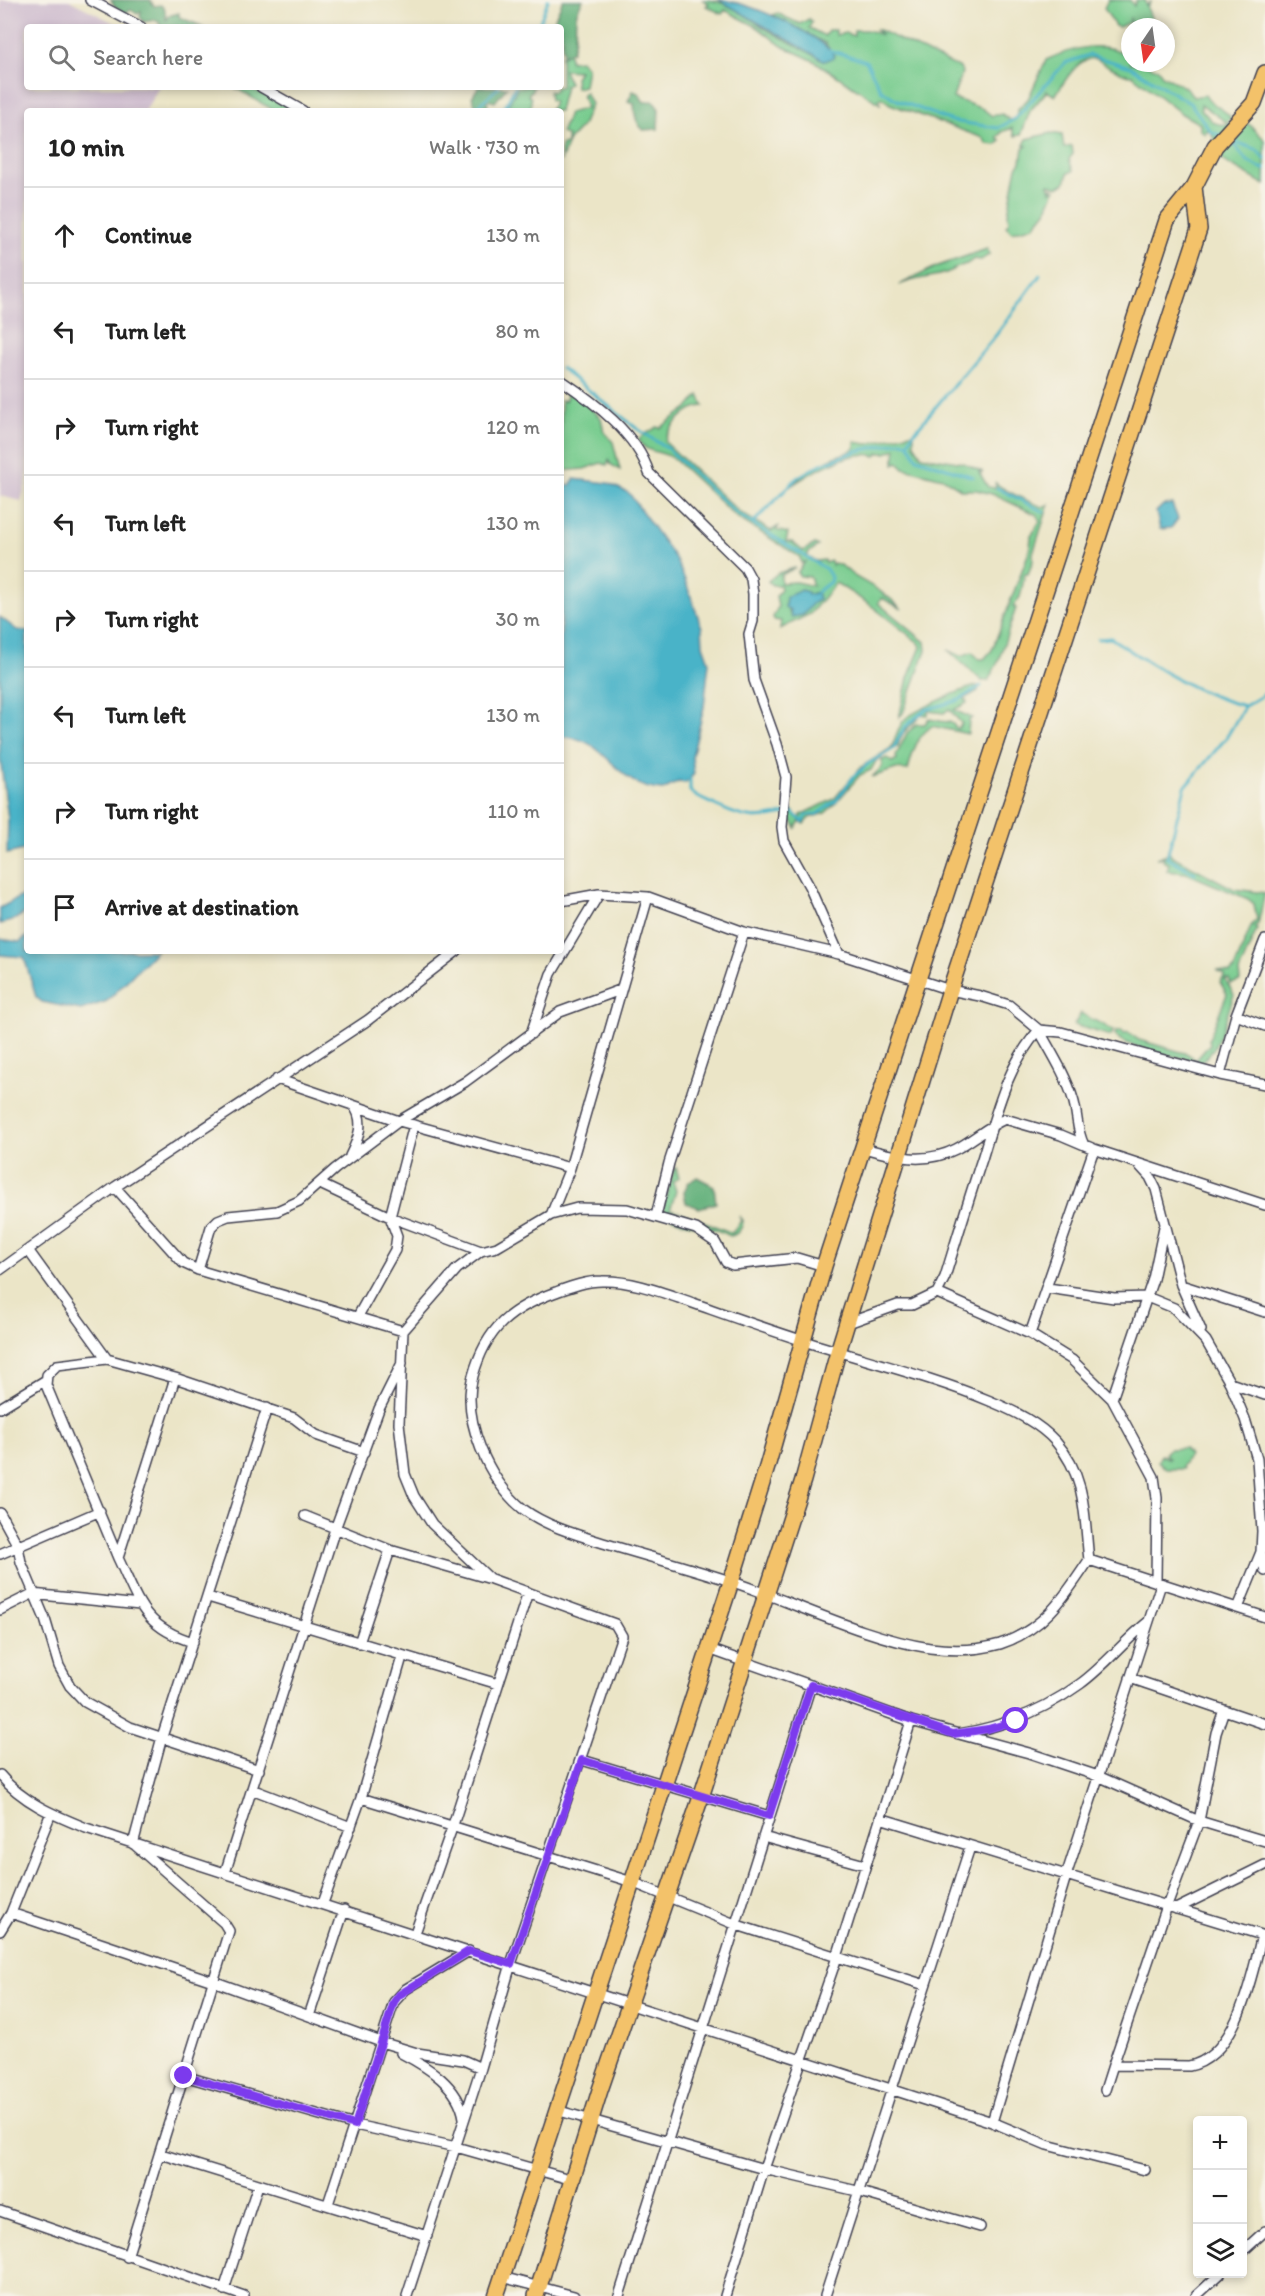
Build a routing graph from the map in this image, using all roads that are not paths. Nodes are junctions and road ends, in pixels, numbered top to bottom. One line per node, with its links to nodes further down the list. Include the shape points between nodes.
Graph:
1 (90, 0): 2 (street)
2 (135, 24)
3 (1265, 73): 6 (main road, via 1254,103 1215,146)
4 (266, 90): 5 (street)
5 (298, 108)
6 (1194, 187): 17 (main road, via 1167,220); 19 (main road, via 1199,230)
7 (564, 382): 16 (street, via 628,437 642,453 649,473 745,568 751,579 753,621 749,634 754,680 786,777 784,840)
8 (599, 894): 9 (street); 10 (street); 13 (street)
9 (648, 897): 11 (street); 18 (street)
10 (564, 900)
11 (744, 932): 16 (street); 42 (street, via 669,1163)
12 (1265, 940): 20 (street)
13 (564, 952)
14 (453, 954): 25 (street, via 368,1020)
15 (563, 954): 23 (street, via 551,974)
16 (839, 954): 17 (street)
17 (918, 980): 19 (street); 32 (main road)
18 (621, 990): 23 (street, via 568,1009); 37 (street)
19 (950, 990): 22 (street, via 1009,1005); 34 (main road)
20 (1236, 1016): 21 (street); 24 (street)
21 (1265, 1026)
22 (1039, 1030): 24 (street, via 1061,1032); 29 (street, via 1019,1054); 31 (street, via 1069,1087)
23 (531, 1034): 28 (street, via 465,1082)
24 (1220, 1075): 26 (street)
25 (277, 1079): 27 (street); 39 (street)
26 (1265, 1084)
27 (353, 1105): 28 (street); 35 (street, via 360,1123)
28 (399, 1121): 30 (street); 35 (street)
29 (993, 1124): 31 (street, via 1005,1119 1025,1123); 34 (street, via 956,1149 933,1157); 52 (street)
30 (414, 1125): 37 (street); 43 (street)
31 (1084, 1145): 33 (street)
32 (864, 1148): 34 (street); 47 (main road)
33 (1094, 1149): 36 (street); 51 (street)
34 (900, 1158): 56 (main road)
35 (348, 1159): 38 (street)
36 (1138, 1164): 40 (street); 44 (street, via 1153,1183)
37 (570, 1168): 41 (street)
38 (320, 1184): 43 (street); 49 (street, via 299,1202 277,1211 218,1220 211,1227)
39 (115, 1187): 45 (street); 49 (street, via 177,1258)
40 (1265, 1204)
41 (551, 1215): 42 (street, via 591,1208 627,1209); 46 (street, via 497,1247)
42 (656, 1216): 47 (street, via 709,1236 726,1262 733,1265 797,1258)
43 (390, 1217): 46 (street); 55 (street, via 397,1236 395,1250)
44 (1165, 1221): 50 (street); 53 (street)
45 (28, 1250): 48 (street); 62 (street)
46 (481, 1251): 57 (street, via 457,1269)
47 (824, 1266): 59 (main road)
48 (0, 1270)
49 (198, 1270): 55 (street)
50 (1181, 1285): 54 (street); 60 (street)
51 (1048, 1288): 53 (street, via 1114,1298); 58 (street)
52 (937, 1293): 56 (street, via 912,1305 898,1305); 58 (street)
53 (1147, 1297): 60 (street, via 1174,1308); 68 (street)
54 (1265, 1312)
55 (358, 1316): 57 (street)
56 (848, 1323): 61 (main road)
57 (403, 1331): 63 (street)
58 (1030, 1334): 68 (street, via 1072,1360)
59 (803, 1341): 61 (street); 85 (main road); 85 (street, via 660,1292 623,1282 599,1281 530,1301 514,1311 481,1349 471,1381 473,1424 487,1462 509,1496 526,1512 578,1535)
60 (1206, 1341): 66 (street)
61 (838, 1352): 82 (street, via 989,1400 1040,1428 1054,1440 1078,1475); 89 (main road)
62 (107, 1359): 64 (street); 65 (street, via 57,1365 51,1368)
63 (403, 1361): 71 (street); 84 (street, via 399,1423 405,1474 432,1524)
64 (175, 1378): 70 (street); 81 (street)
65 (46, 1380): 69 (street); 73 (street)
66 (1230, 1383): 67 (street); 72 (street, via 1257,1459)
67 (1265, 1395)
68 (1112, 1399): 86 (street, via 1154,1477)
69 (0, 1408)
70 (267, 1408): 71 (street, via 294,1418 323,1437); 90 (street)
71 (363, 1452): 76 (street)
72 (1263, 1503): 79 (street)
73 (100, 1511): 77 (street); 81 (street)
74 (0, 1513): 77 (street)
75 (305, 1516): 76 (street)
76 (335, 1529): 78 (street); 96 (street)
77 (18, 1546): 80 (street); 88 (street)
78 (390, 1550): 84 (street); 98 (street)
79 (1261, 1552): 83 (street); 92 (street)
80 (0, 1554)
81 (118, 1558): 91 (street)
82 (1089, 1560): 86 (street); 89 (street, via 1050,1615 1024,1634 998,1645 954,1650 927,1647 856,1627)
83 (1265, 1571)
84 (491, 1580): 87 (street)
85 (731, 1582): 89 (street); 99 (main road)
86 (1158, 1583): 92 (street); 95 (street)
87 (528, 1592): 103 (street); 110 (street, via 615,1624 621,1630 621,1642)
88 (32, 1594): 91 (street); 93 (street); 109 (street, via 70,1686 85,1702 130,1727)
89 (766, 1594): 101 (main road)
90 (208, 1597): 96 (street); 97 (street)
91 (140, 1605): 97 (street, via 162,1630)
92 (1238, 1608): 94 (street)
93 (0, 1610)
94 (1265, 1617)
95 (1148, 1622): 102 (street); 108 (street, via 1081,1684 1051,1703 1016,1721)
96 (304, 1625): 98 (street); 111 (street)
97 (193, 1642): 109 (street)
98 (359, 1644): 100 (street)
99 (708, 1649): 101 (street); 114 (main road)
100 (402, 1657): 103 (street); 117 (street)
101 (745, 1662): 104 (street); 116 (main road)
102 (1130, 1678): 105 (street); 113 (street)
103 (498, 1684): 123 (street)
104 (811, 1685): 106 (street); 119 (street)
105 (1224, 1710): 107 (street); 121 (street)
106 (911, 1721): 108 (street); 120 (street)
107 (1265, 1724)
108 (953, 1734): 113 (street)
109 (162, 1737): 111 (street); 126 (street)
110 (582, 1760): 114 (street); 128 (street)
111 (259, 1770): 115 (street)
112 (0, 1775): 118 (street, via 32,1803)
113 (1098, 1776): 121 (street); 132 (street)
114 (664, 1782): 116 (street); 133 (main road)
115 (254, 1790): 122 (street); 131 (street)
116 (702, 1794): 119 (street); 134 (main road)
117 (361, 1798): 122 (street); 123 (street)
118 (51, 1813): 126 (street); 138 (street)
119 (769, 1816): 124 (street)
120 (880, 1818): 127 (street); 130 (street)
121 (1199, 1821): 125 (street); 136 (street)
122 (351, 1827): 135 (street)
123 (452, 1828): 128 (street); 141 (street)
124 (763, 1837): 130 (street); 139 (street)
125 (1265, 1841)
126 (133, 1844): 131 (street); 146 (street, via 228,1928)
127 (970, 1847): 132 (street); 147 (street)
128 (547, 1856): 133 (street); 145 (street)
129 (1265, 1864): 136 (street)
130 (865, 1865): 144 (street)
131 (225, 1873): 135 (street)
132 (1066, 1876): 136 (street); 162 (street)
133 (632, 1882): 134 (street); 148 (main road)
134 (666, 1897): 139 (street); 149 (main road)
135 (323, 1903): 137 (street)
136 (1171, 1908): 142 (street); 154 (street)
137 (344, 1910): 141 (street); 150 (street)
138 (11, 1913): 140 (street); 146 (street)
139 (737, 1925): 144 (street); 151 (street)
140 (0, 1931)
141 (415, 1933): 143 (street)
142 (1263, 1936): 154 (street, via 1242,2005 1218,2049 1199,2064 1189,2066)
143 (469, 1951): 145 (street); 152 (street, via 399,1995)
144 (837, 1957): 147 (street); 153 (street)
145 (511, 1964): 148 (street); 155 (street)
146 (213, 1981): 150 (street); 156 (street)
147 (925, 1985): 158 (street)
148 (595, 1992): 149 (street); 159 (main road)
149 (629, 2003): 151 (street); 161 (main road)
150 (309, 2016): 152 (street)
151 (701, 2028): 153 (street); 164 (street)
152 (381, 2042): 155 (street, via 417,2053 463,2060); 160 (street, via 419,2062 447,2084 462,2106); 163 (street)
153 (800, 2061): 158 (street); 168 (street)
154 (1113, 2065): 157 (street)
155 (481, 2068): 160 (street)
156 (184, 2076): 163 (street); 166 (street)
157 (1105, 2090)
158 (889, 2091): 162 (street); 172 (street)
159 (556, 2110): 161 (street); 167 (main road)
160 (465, 2120): 165 (street)
161 (590, 2121): 164 (street); 170 (main road)
162 (992, 2122): 169 (street, via 1047,2145)
163 (355, 2125): 165 (street); 173 (street)
164 (667, 2140): 168 (street); 188 (street)
165 (456, 2147): 167 (street); 177 (street)
166 (162, 2154): 171 (street); 179 (street)
167 (537, 2169): 170 (street); 180 (main road)
168 (764, 2169): 172 (street); 189 (street)
169 (1145, 2170)
170 (573, 2180): 183 (main road)
171 (258, 2185): 173 (street); 182 (street)
172 (857, 2191): 175 (street); 190 (street)
173 (328, 2204): 177 (street)
174 (0, 2211): 179 (street)
175 (980, 2227)
176 (1265, 2231): 178 (street)
177 (427, 2236): 185 (street)
178 (1247, 2247)
179 (127, 2257): 182 (street)
180 (502, 2277): 183 (street); 186 (main road)
181 (1216, 2278): 191 (street)
182 (224, 2289): 184 (street)
183 (537, 2292): 187 (street)
184 (244, 2296)
185 (407, 2296)
186 (496, 2296)
187 (574, 2296)
188 (619, 2296)
189 (725, 2296)
190 (825, 2296)
191 (1196, 2296)

